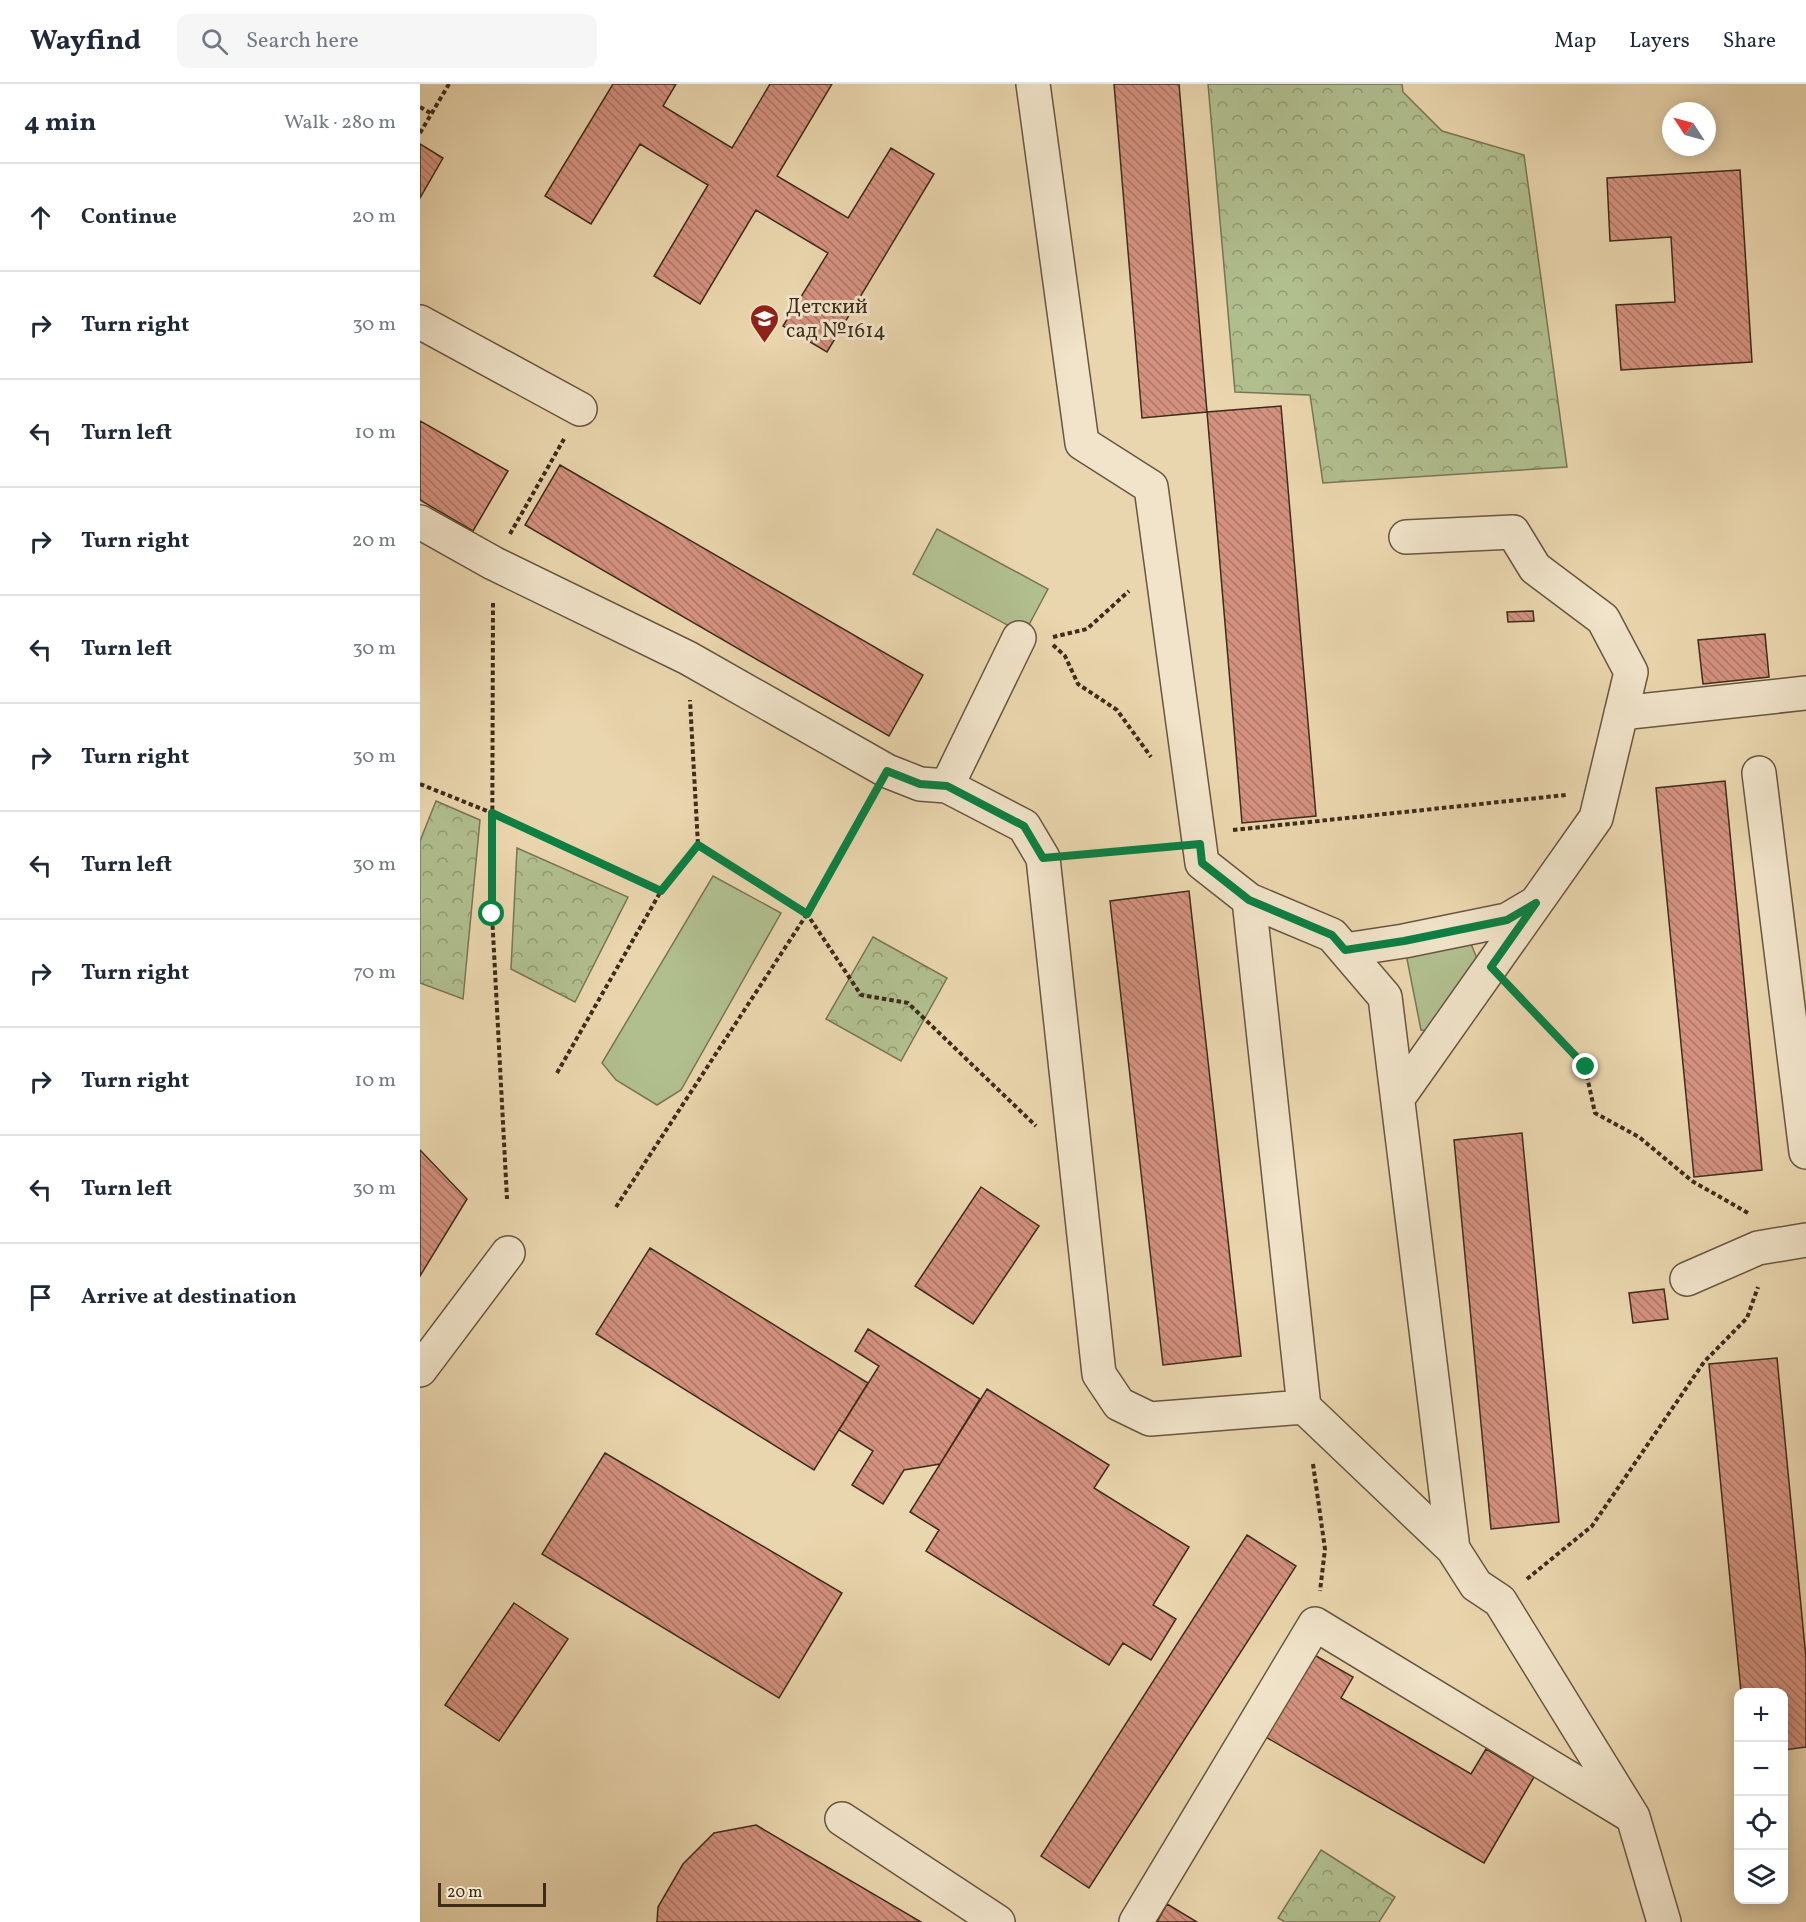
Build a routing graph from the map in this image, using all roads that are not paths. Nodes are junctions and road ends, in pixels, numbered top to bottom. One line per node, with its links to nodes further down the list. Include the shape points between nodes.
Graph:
1 (1033, 84): 11 (lane, via 1082,443 1151,487 1202,863)
2 (420, 322): 3 (lane)
3 (580, 409)
4 (420, 522): 10 (lane, via 688,658 887,771 920,784)
5 (1406, 537): 8 (lane, via 1513,532 1535,568 1604,619 1631,672)
6 (1019, 638): 10 (lane)
7 (1806, 693): 8 (lane)
8 (1621, 713): 12 (lane, via 1596,818)
9 (1759, 773): 15 (lane)
10 (947, 786): 21 (lane, via 1024,826 1043,858 1099,1374 1119,1404 1150,1419)
11 (1249, 900): 13 (lane, via 1332,935); 21 (lane)
12 (1536, 903): 13 (lane, via 1507,920); 14 (lane)
13 (1345, 950): 14 (lane, via 1385,997)
14 (1398, 1098): 22 (lane)
15 (1806, 1152)
16 (1806, 1240): 18 (lane, via 1758,1248)
17 (508, 1253): 19 (lane)
18 (1687, 1279)
19 (430, 1338): 20 (lane)
20 (420, 1370)
21 (1304, 1407): 22 (lane)
22 (1454, 1549): 23 (lane, via 1476,1586 1500,1601)
23 (1633, 1817): 26 (lane, via 1315,1624); 27 (lane)
24 (842, 1819): 25 (lane)
25 (998, 1922)
26 (1136, 1922)
27 (1664, 1922)

